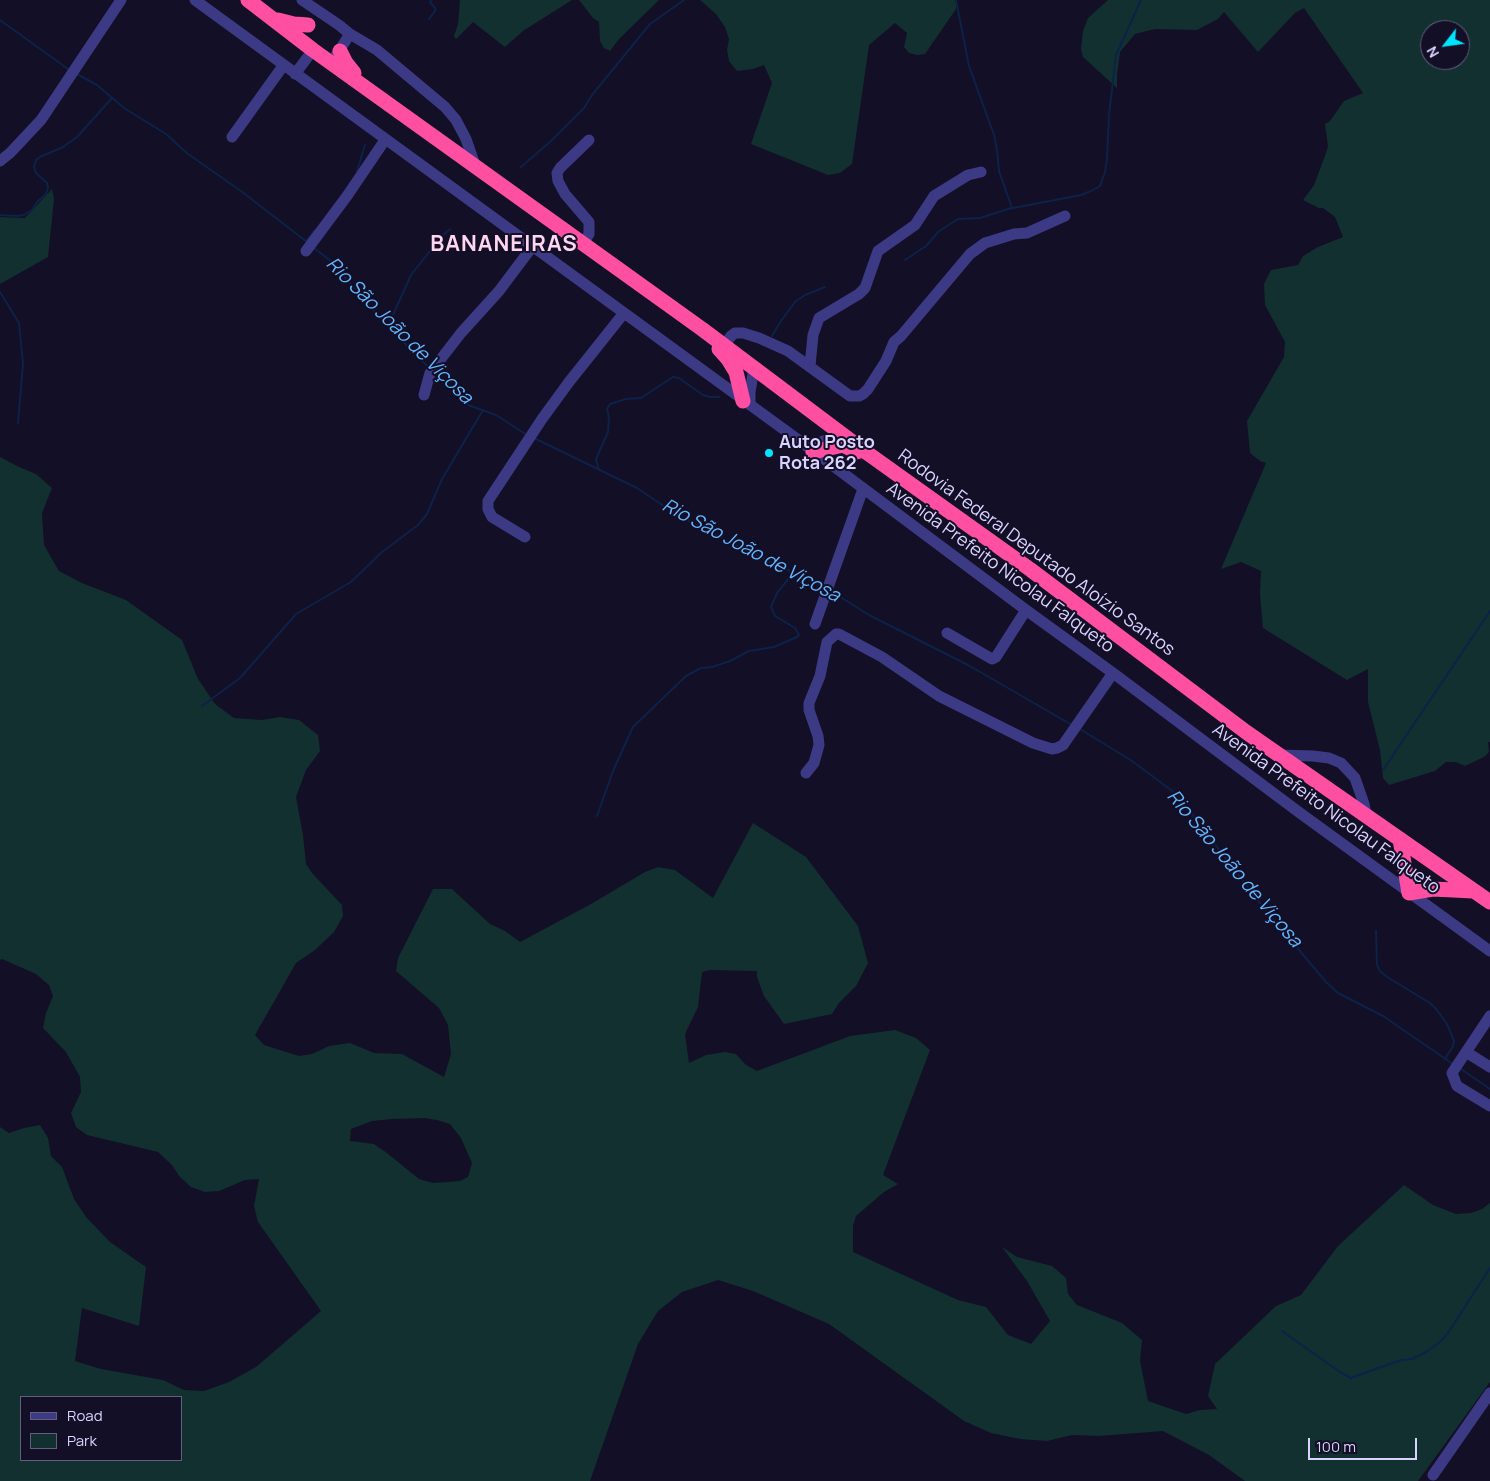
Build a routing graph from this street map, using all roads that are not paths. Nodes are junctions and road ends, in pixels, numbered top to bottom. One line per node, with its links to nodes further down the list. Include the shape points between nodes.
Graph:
1 (121, 0): 17 (street, via 41,120)
2 (195, 0): 12 (street, Avenida Prefeito Nicolau Falqueto)
3 (248, 0): 6 (highway, Rodovia Federal Deputado Aloízio Santos)
4 (302, 0): 5 (street)
5 (319, 10): 7 (street); 8 (street)
6 (272, 19): 7 (highway); 9 (highway, Rodovia Federal Deputado Aloízio Santos)
7 (308, 25): 9 (street)
8 (350, 34): 11 (street); 18 (street, via 377,50 445,107 466,139)
9 (299, 39): 10 (highway, Rodovia Federal Deputado Aloízio Santos)
10 (313, 50): 11 (highway, Rodovia Federal Deputado Aloízio Santos); 13 (street)
11 (336, 57): 18 (highway, Rodovia Federal Deputado Aloízio Santos, via 366,88)
12 (283, 66): 13 (street, Avenida Prefeito Nicolau Falqueto); 14 (street)
13 (295, 74): 15 (street, Avenida Prefeito Nicolau Falqueto)
14 (232, 137)
15 (385, 140): 22 (street); 23 (street, Avenida Prefeito Nicolau Falqueto)
16 (589, 140): 21 (street, via 557,173 565,194 589,222 589,234)
17 (0, 161)
18 (475, 165): 21 (highway, Rodovia Federal Deputado Aloízio Santos)
19 (981, 172): 27 (street, via 968,174 934,196 915,225 878,251 865,288 819,318 812,341)
20 (1065, 216): 27 (street, via 1027,233 985,243 970,254 894,342 886,361 864,394 850,396)
21 (583, 244): 25 (highway, Rodovia Federal Deputado Aloízio Santos)
22 (311, 245)
23 (532, 247): 24 (street, Avenida Prefeito Nicolau Falqueto); 29 (street, via 433,370)
24 (624, 313): 30 (street, Avenida Prefeito Nicolau Falqueto); 35 (street, via 569,382 488,501 492,517)
25 (702, 329): 26 (highway, Rodovia Federal Deputado Aloízio Santos); 30 (highway, via 732,366)
26 (724, 346): 27 (street, via 735,333 742,333 788,351); 28 (highway, Rodovia Federal Deputado Aloízio Santos)
27 (810, 366)
28 (754, 368): 30 (street); 31 (highway, Rodovia Federal Deputado Aloízio Santos)
29 (424, 395)
30 (746, 403): 32 (street, Avenida Prefeito Nicolau Falqueto)
31 (842, 434): 32 (street); 33 (highway, Rodovia Federal Deputado Aloízio Santos)
32 (811, 449): 33 (highway, via 843,445); 34 (street, Avenida Prefeito Nicolau Falqueto)
33 (890, 470): 40 (highway, Rodovia Federal Deputado Aloízio Santos, via 1031,570)
34 (863, 489): 36 (street, Avenida Prefeito Nicolau Falqueto); 37 (street)
35 (524, 537)
36 (1026, 610): 38 (street, via 992,659); 39 (street, Avenida Prefeito Nicolau Falqueto)
37 (815, 624)
38 (947, 633)
39 (1113, 672): 41 (street, via 1063,745 1043,747 939,696 882,657 836,634 827,642 820,676 809,703 819,744 814,763); 45 (street, Avenida Prefeito Nicolau Falqueto)
40 (1279, 755): 42 (highway, Rodovia Federal Deputado Aloízio Santos); 42 (street, via 1314,756 1341,763 1354,778)
41 (806, 774)
42 (1366, 814): 43 (highway, Rodovia Federal Deputado Aloízio Santos)
43 (1400, 839): 44 (highway, Rodovia Federal Deputado Aloízio Santos); 45 (highway)
44 (1473, 892): 45 (highway, via 1433,890); 46 (highway, Rodovia Federal Deputado Aloízio Santos)
45 (1409, 893): 47 (street, Avenida Prefeito Nicolau Falqueto)
46 (1490, 902)
47 (1490, 951)
48 (1490, 1016): 49 (street)
49 (1460, 1061): 50 (street); 51 (street, via 1452,1073 1457,1086)
50 (1490, 1067)
51 (1490, 1106)
52 (1490, 1394): 53 (street)
53 (1433, 1475)

